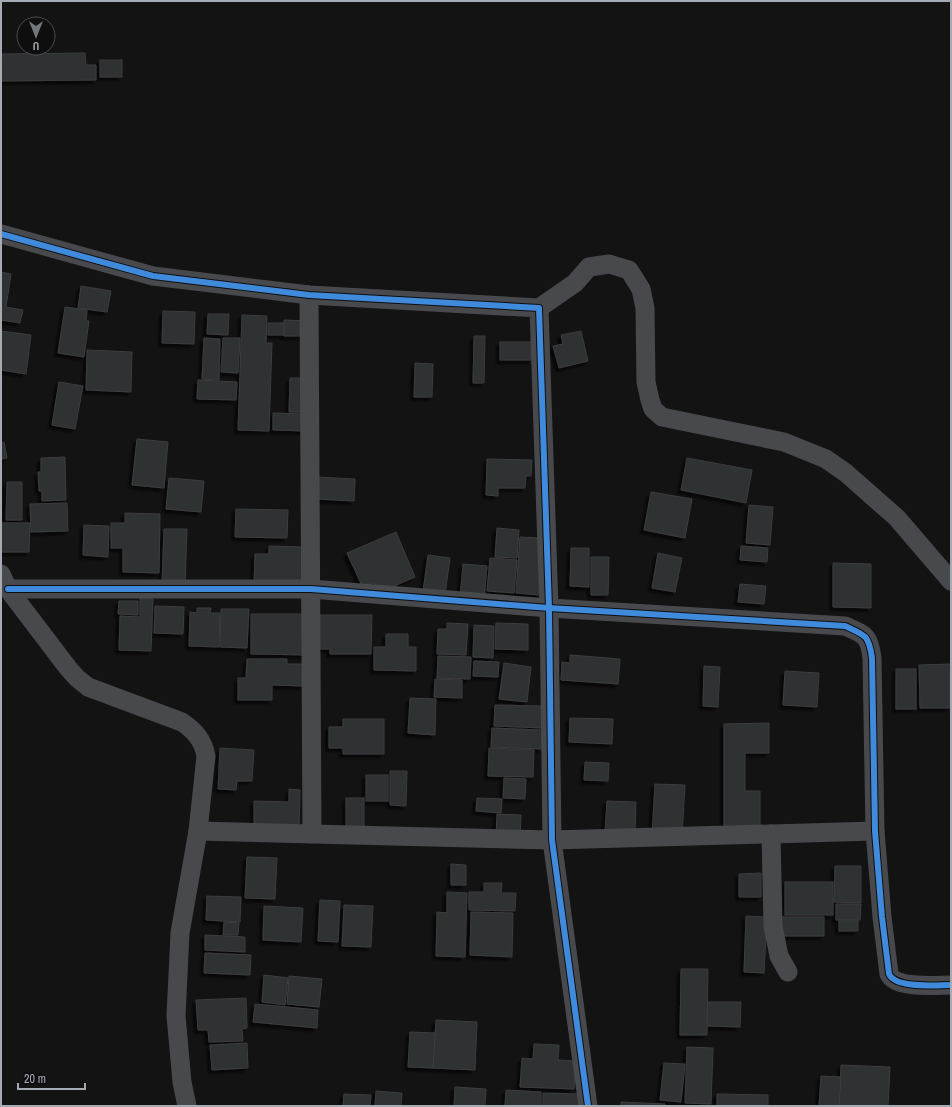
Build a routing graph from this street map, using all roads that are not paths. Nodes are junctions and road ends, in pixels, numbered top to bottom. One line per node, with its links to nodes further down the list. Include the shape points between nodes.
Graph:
1 (1, 234): 2 (street, via 153,276)
2 (309, 295): 3 (street); 6 (street)
3 (539, 308): 4 (street, via 575,283 590,267 609,264 629,270 641,289 645,308 646,382 653,409 662,417 784,442 826,459 846,473 897,518); 7 (street)
4 (951, 580)
5 (5, 582): 6 (street); 8 (street, via 68,668 88,687 182,722 200,739 206,756)
6 (311, 590): 7 (street); 10 (street)
7 (549, 608): 9 (street, via 845,626 860,633 867,639 872,658); 12 (street)
8 (198, 831): 10 (street); 15 (street, via 180,933 176,1016 182,1082)
9 (875, 831): 11 (street); 14 (street, via 889,974 894,981 905,984)
10 (312, 834): 12 (street)
11 (771, 834): 12 (street); 13 (street, via 773,926 779,956)
12 (552, 840): 16 (street)
13 (788, 972)
14 (951, 985)
15 (187, 1106)
16 (588, 1106)

